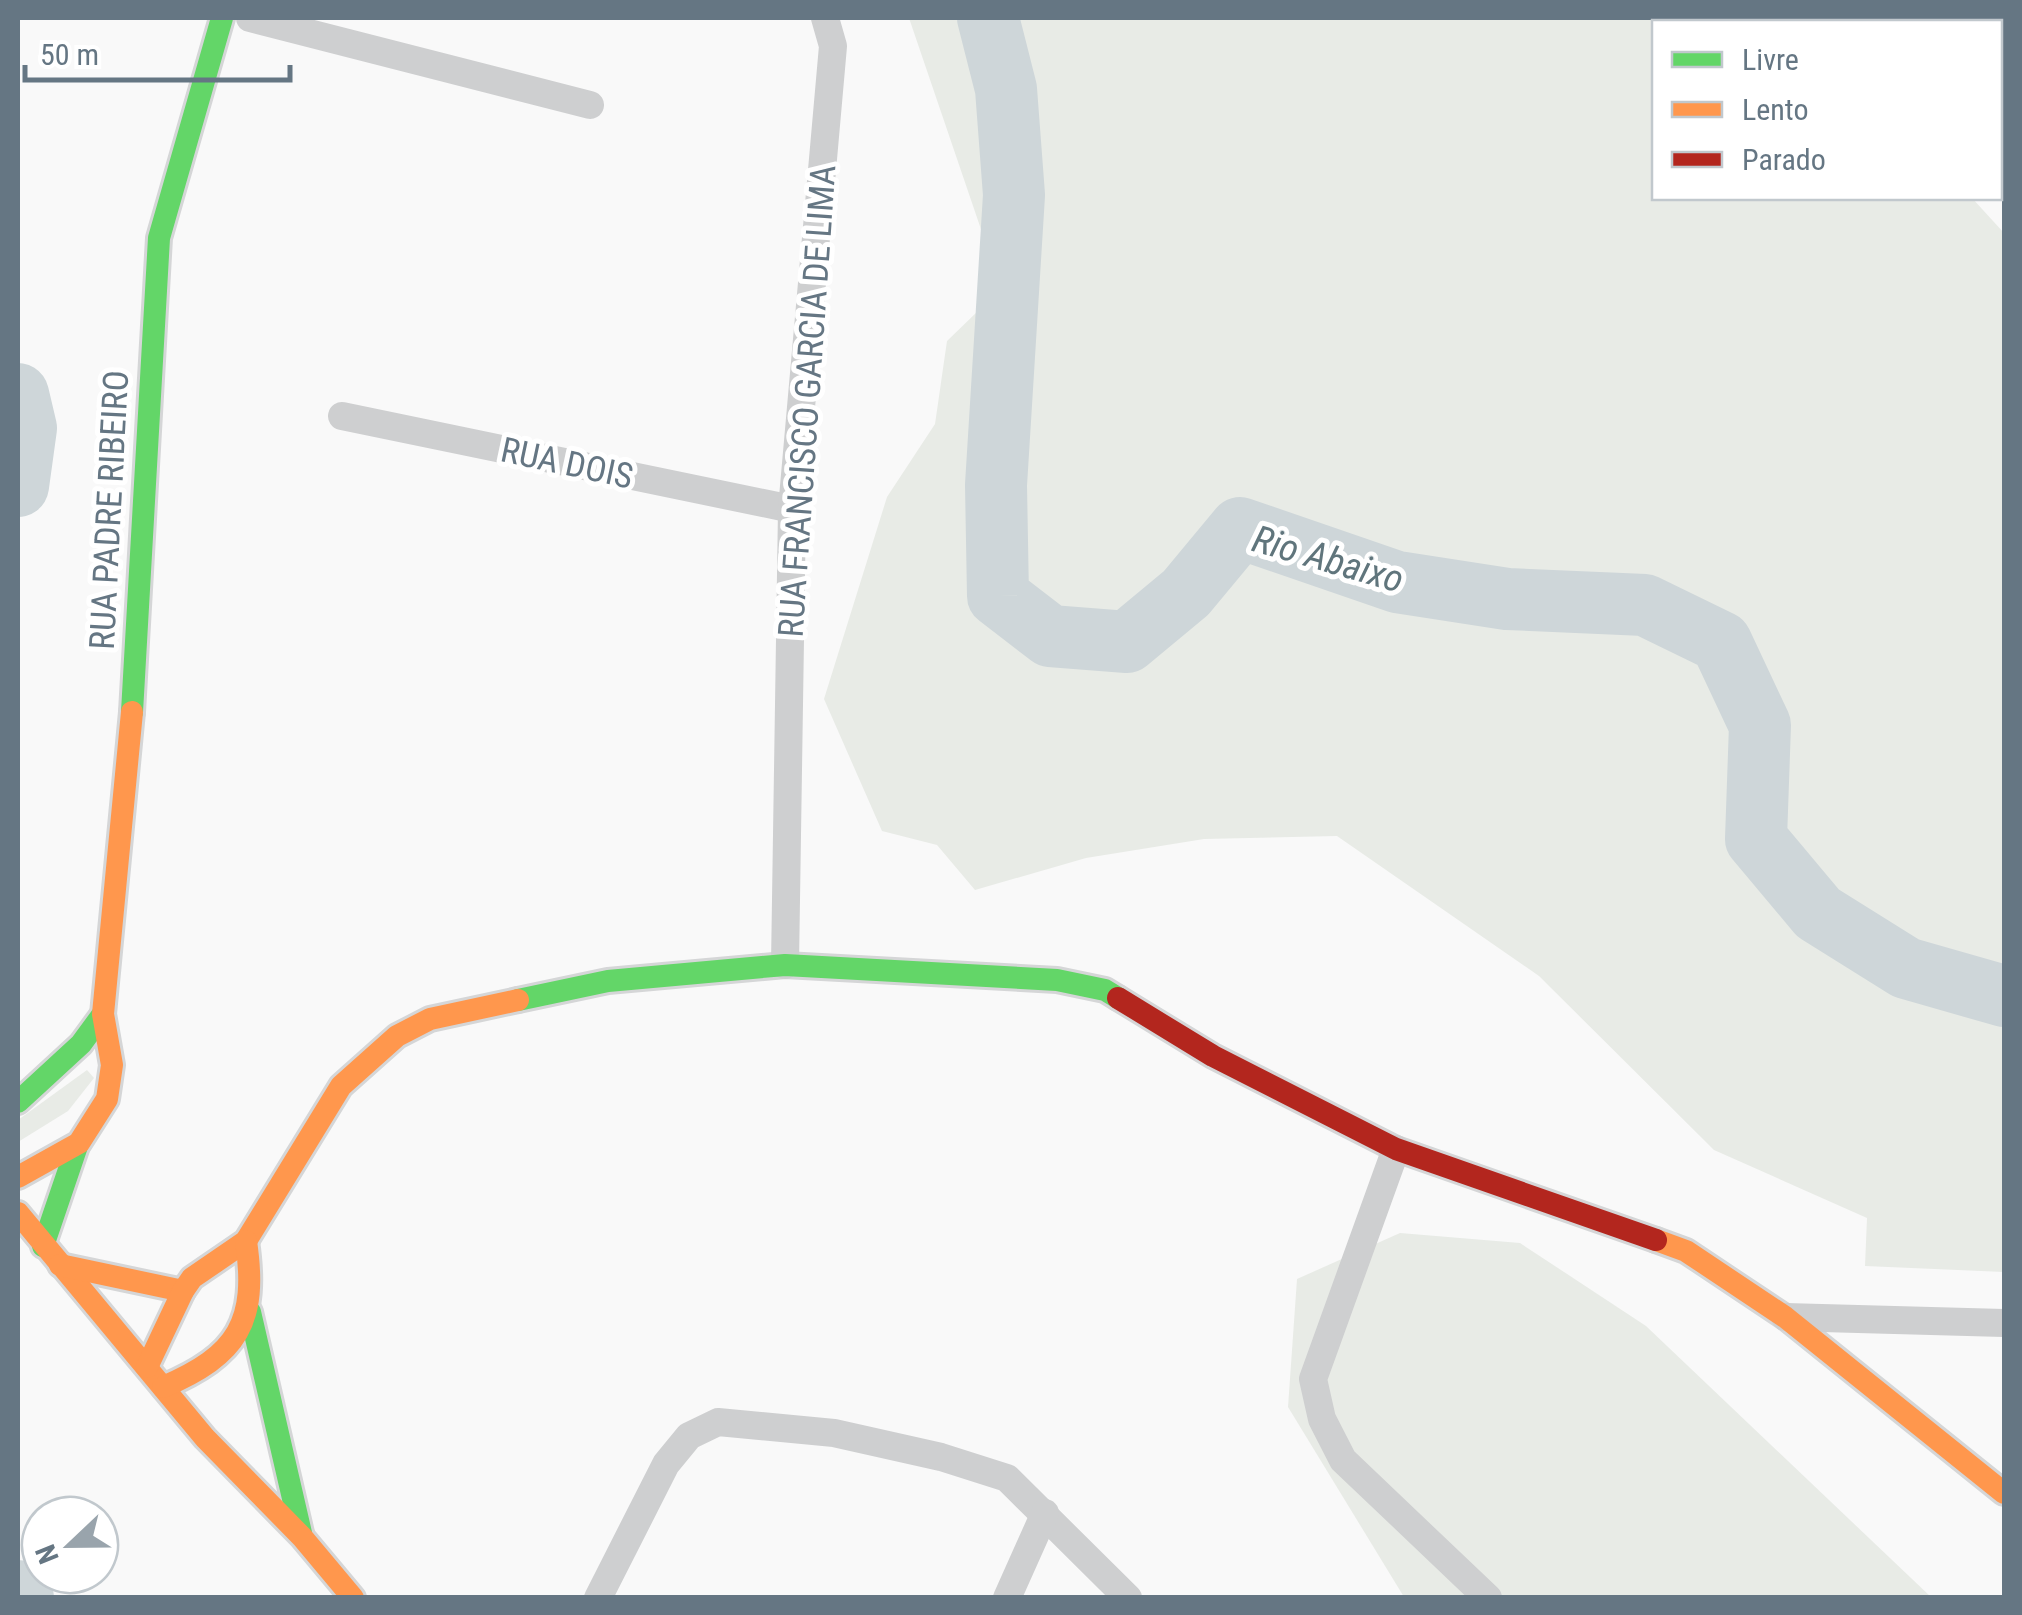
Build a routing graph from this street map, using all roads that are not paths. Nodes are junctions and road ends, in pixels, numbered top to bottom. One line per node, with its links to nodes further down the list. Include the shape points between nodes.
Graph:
1 (222, 18): 8 (main road, RUA PADRE RIBEIRO, via 158,238 136,672)
2 (250, 18): 4 (street)
3 (825, 18): 6 (street, RUA FRANCISCO GARCIA DE LIMA, via 834,46)
4 (590, 105)
5 (342, 416): 6 (street, RUA DOIS)
6 (792, 510): 7 (street, RUA FRANCISCO GARCIA DE LIMA)
7 (785, 966): 13 (main road, via 1057,980 1105,990 1213,1056); 16 (main road, via 608,981 430,1018 397,1036 342,1086)
8 (103, 1014): 9 (main road); 12 (main road, RUA PADRE RIBEIRO, via 113,1040 112,1076 94,1128)
9 (58, 1065): 10 (main road); 11 (main road)
10 (18, 1075)
11 (18, 1102)
12 (77, 1146): 14 (main road); 17 (main road, RUA PADRE RIBEIRO)
13 (1396, 1149): 21 (main road, via 1686,1251); 32 (street, via 1314,1379 1322,1418 1343,1460)
14 (18, 1177)
15 (18, 1212): 17 (main road)
16 (246, 1240): 19 (main road); 20 (main road, via 254,1282)
17 (43, 1246): 18 (main road)
18 (60, 1265): 19 (main road); 23 (main road)
19 (183, 1291): 23 (main road)
20 (250, 1312): 24 (main road, via 228,1352); 27 (main road)
21 (1785, 1317): 22 (street); 25 (main road)
22 (2004, 1323)
23 (147, 1367): 24 (main road)
24 (163, 1387): 27 (main road)
25 (2004, 1493)
26 (1045, 1512): 29 (street, via 1007,1478 940,1457 834,1433 718,1422 688,1436 666,1464); 30 (street); 31 (street)
27 (302, 1537): 28 (main road)
28 (353, 1598)
29 (598, 1598)
30 (1006, 1598)
31 (1128, 1598)
32 (1488, 1598)

